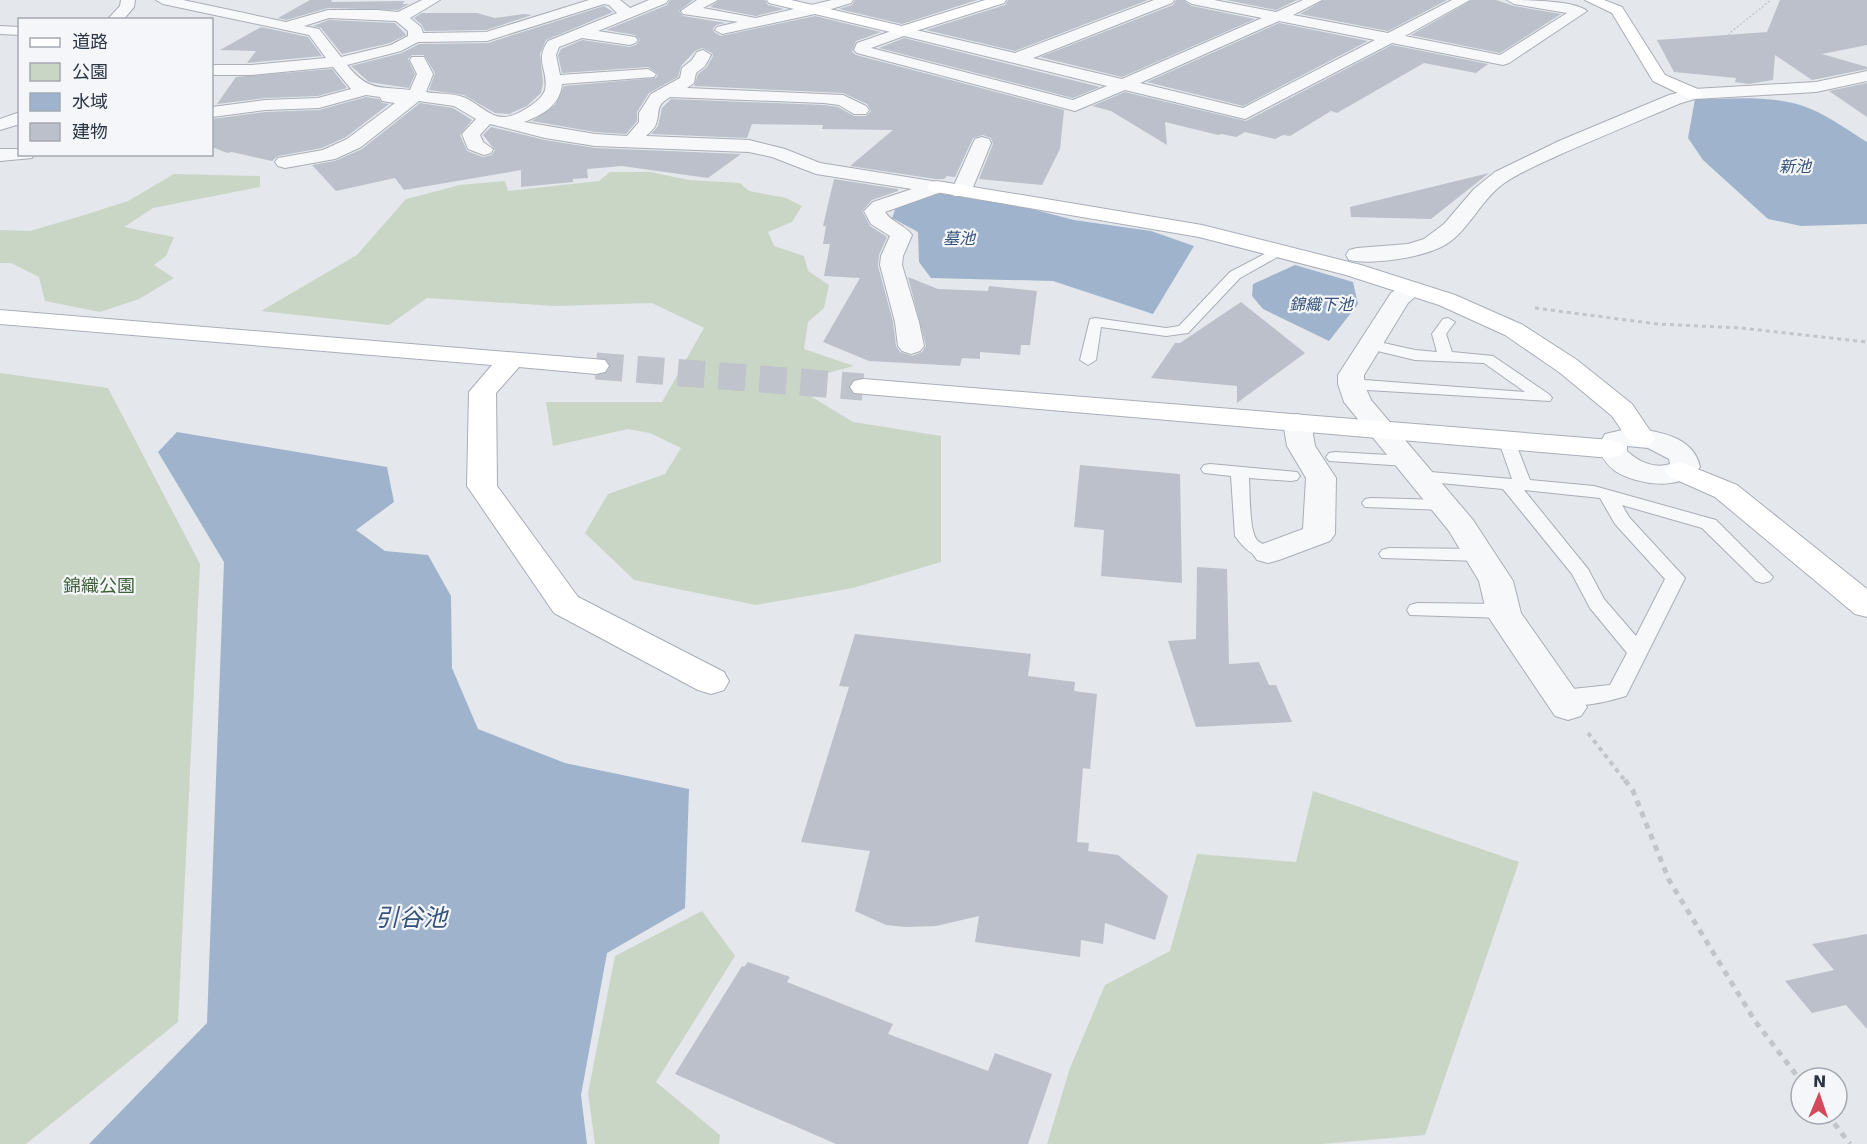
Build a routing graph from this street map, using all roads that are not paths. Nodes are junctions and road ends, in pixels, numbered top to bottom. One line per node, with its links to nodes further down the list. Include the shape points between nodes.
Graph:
1 (128, 0): 21 (street, via 127,7)
2 (163, 0): 18 (street)
3 (433, 0): 19 (street)
4 (661, 0): 17 (street)
5 (711, 0): 22 (street, via 688,11 731,15)
6 (774, 0): 16 (street)
7 (846, 0): 16 (street)
8 (999, 0): 27 (street)
9 (1167, 0): 33 (street)
10 (1192, 0): 20 (street)
11 (1315, 0): 20 (street)
12 (1463, 0): 30 (street)
13 (1514, 0): 30 (street, via 1580,11 1503,60)
14 (1592, 0): 45 (street, via 1617,10 1659,78)
15 (261, 7): 18 (street)
16 (815, 10): 22 (street); 27 (street)
17 (630, 12): 28 (street); 29 (street, via 613,1 603,0 487,36)
18 (242, 16): 23 (street)
19 (400, 17): 23 (street, via 328,14); 29 (street, via 416,30)
20 (1278, 17): 30 (street); 41 (street)
21 (116, 18)
22 (759, 23): 25 (street)
23 (287, 26): 35 (street, via 314,32)
24 (0, 30): 26 (street)
25 (722, 30)
26 (18, 31)
27 (903, 31): 33 (street); 40 (street, via 862,46 862,50)
28 (578, 33): 31 (street); 39 (street, via 548,49)
29 (415, 38): 35 (street, via 389,50)
30 (1389, 38): 41 (street, via 1245,114)
31 (630, 40)
32 (704, 55): 44 (street, via 688,71 688,80)
33 (1015, 59): 41 (street)
34 (418, 60): 46 (street, via 426,74)
35 (339, 62): 36 (street); 42 (street, via 354,84)
36 (213, 70)
37 (648, 74): 39 (street)
38 (1867, 76): 45 (street, via 1816,87)
39 (553, 80): 51 (street, via 554,90 541,106)
40 (983, 82): 41 (street, via 1075,106); 43 (street)
41 (1123, 85)
42 (366, 90): 46 (street); 48 (street, via 319,103); 58 (street, via 409,102 354,143 328,155)
43 (961, 91)
44 (666, 92): 47 (street, via 824,98 843,100); 53 (street, via 657,98 648,113 648,123)
45 (1688, 92): 62 (street, via 1500,177 1483,190 1451,231 1434,243 1410,250)
46 (416, 97): 50 (street, via 458,101)
47 (860, 110)
48 (213, 112)
49 (18, 118): 52 (street)
50 (486, 118): 51 (street); 55 (street, via 471,134 475,145)
51 (507, 123): 53 (street, via 595,141)
52 (0, 125)
53 (632, 142): 59 (street, via 749,146 816,168)
54 (982, 143): 60 (street)
55 (484, 149)
56 (18, 154): 57 (street)
57 (0, 155)
58 (285, 162)
59 (937, 187): 60 (street); 67 (street, via 874,211 875,218 901,235 891,265)
60 (961, 192): 61 (street, via 1202,231)
61 (1276, 252): 62 (street); 70 (lane, via 1235,275 1183,330 1166,332 1095,322)
62 (1308, 259): 63 (street)
63 (1412, 289): 66 (street, via 1399,297); 76 (street, via 1514,330 1568,366 1622,410)
64 (0, 317): 69 (street)
65 (1448, 322): 68 (lane, via 1439,334)
66 (1370, 345): 68 (lane); 72 (street, via 1351,375)
67 (910, 346)
68 (1446, 357): 72 (lane, via 1488,359 1544,398)
69 (512, 359): 71 (street); 97 (street, via 482,392 482,486 566,605)
70 (1088, 360)
71 (596, 366)
72 (1351, 384): 75 (street, via 1358,402)
73 (863, 387): 74 (street)
74 (1297, 422): 75 (street); 89 (street, via 1301,446 1321,478 1319,534)
75 (1380, 429): 77 (street); 80 (street)
76 (1641, 438): 78 (street, via 1616,440); 82 (street, via 1664,444 1682,455 1685,467)
77 (1506, 439): 78 (street); 85 (lane)
78 (1611, 449): 82 (street, via 1619,460 1638,470 1661,475)
79 (1335, 457): 80 (lane)
80 (1413, 468): 85 (lane); 88 (street)
81 (1210, 469): 83 (lane)
82 (1680, 471): 93 (street, via 1726,491)
83 (1240, 472): 84 (lane); 89 (lane, via 1244,536 1253,547)
84 (1291, 477)
85 (1516, 484): 86 (lane); 96 (lane, via 1581,573 1592,596)
86 (1607, 495): 92 (lane, via 1709,524); 96 (lane, via 1622,520 1675,578)
87 (1371, 502): 88 (lane)
88 (1444, 506): 91 (street)
89 (1268, 553)
90 (1389, 554): 91 (lane)
91 (1480, 555): 95 (street, via 1496,581)
92 (1763, 577)
93 (1867, 606)
94 (1417, 610): 95 (lane)
95 (1503, 611): 98 (street)
96 (1638, 651): 98 (lane, via 1618,691)
97 (711, 681)
98 (1564, 702)

